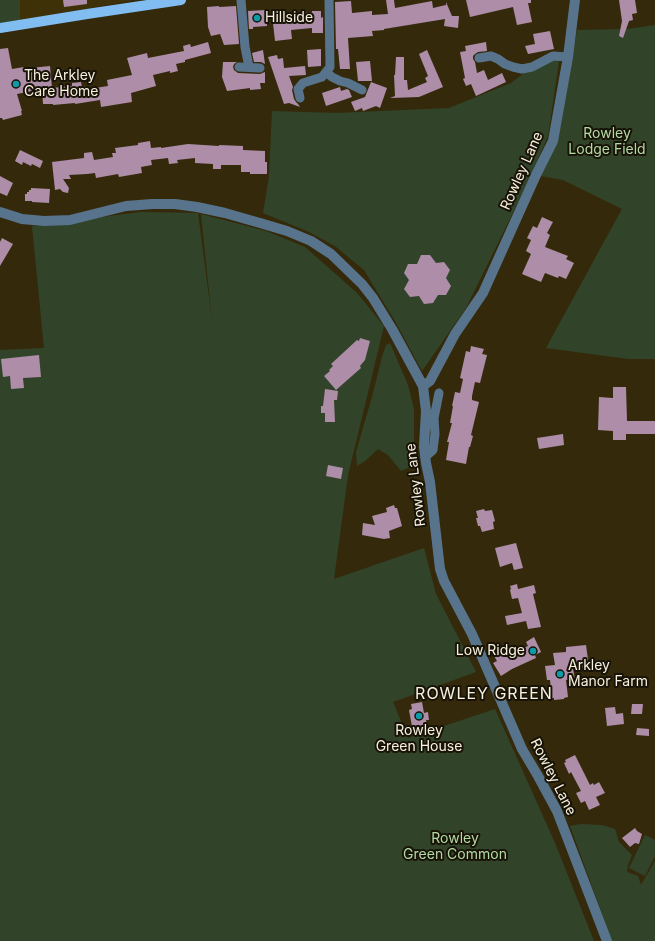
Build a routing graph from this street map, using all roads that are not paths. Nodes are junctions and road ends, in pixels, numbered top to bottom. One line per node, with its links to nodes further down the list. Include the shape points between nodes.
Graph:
1 (181, 0): 5 (main road)
2 (241, 0): 9 (street)
3 (329, 0): 11 (street, via 330,67)
4 (575, 0): 6 (street, Rowley Lane)
5 (0, 28)
6 (568, 57): 7 (street, via 553,56 532,67 522,69 513,68 491,56); 15 (street, Rowley Lane, via 554,141 483,293 455,334 430,380)
7 (479, 58)
8 (239, 67): 9 (street)
9 (249, 67): 10 (street)
10 (260, 68)
11 (326, 72): 12 (street); 13 (street, via 322,77 303,83 298,89)
12 (362, 90)
13 (300, 98)
14 (0, 212): 15 (street, via 44,222 70,220 126,206 175,204 226,213 287,231 311,241 331,254 362,284 388,323)
15 (423, 386): 17 (street, Rowley Lane, via 426,411)
16 (439, 393): 17 (street, via 434,418 433,450)
17 (425, 457): 18 (street, Rowley Lane, via 440,569 444,581 472,634 522,749 557,811)
18 (607, 941)

